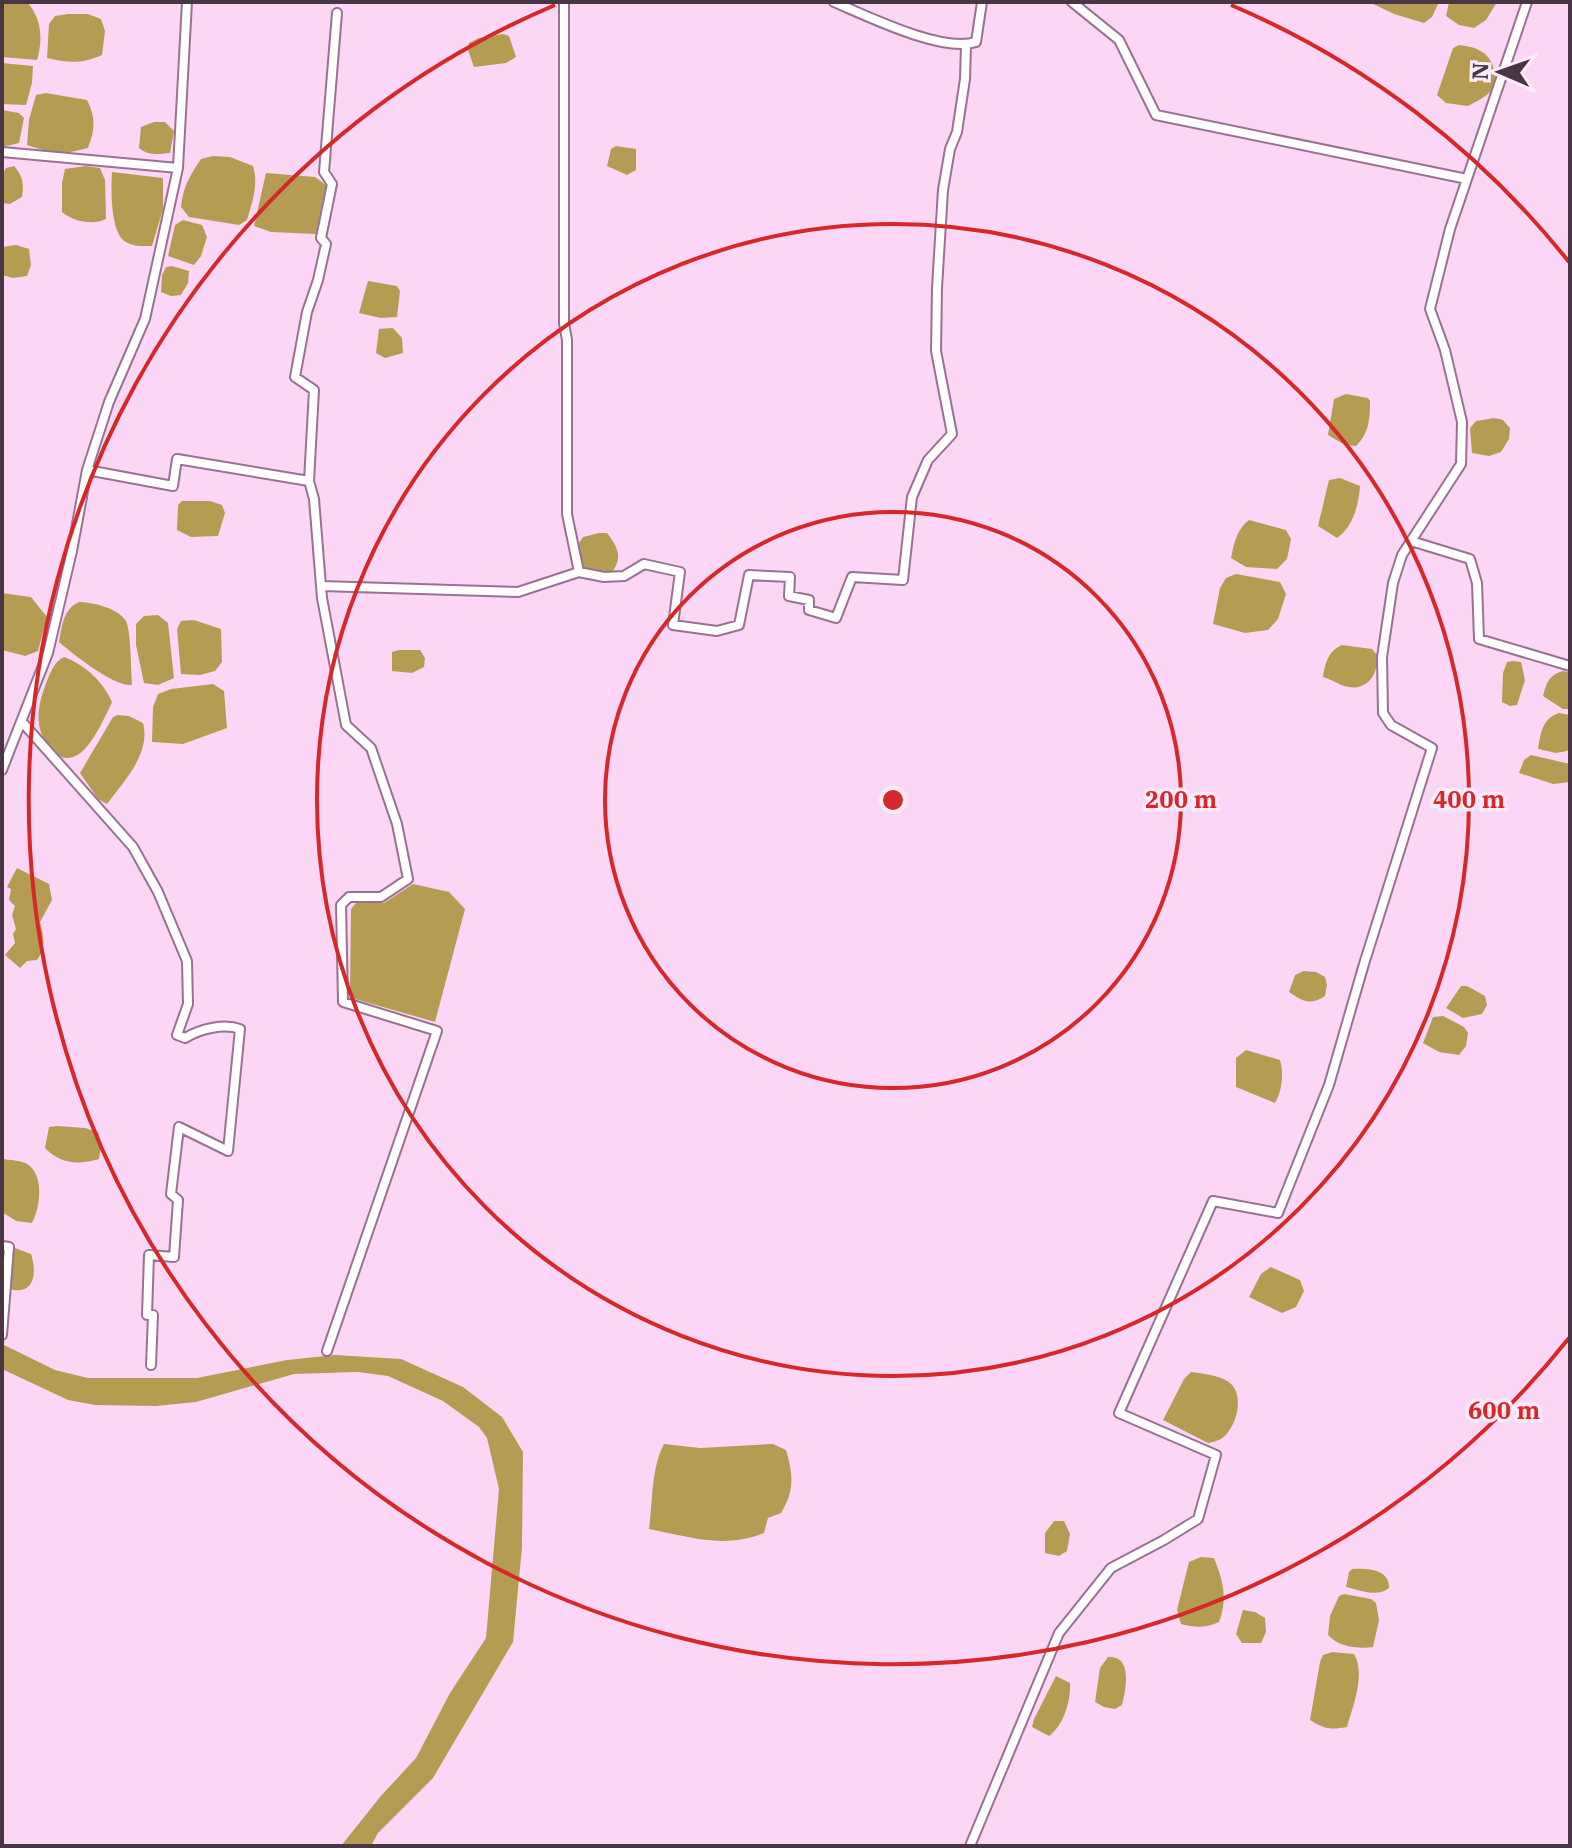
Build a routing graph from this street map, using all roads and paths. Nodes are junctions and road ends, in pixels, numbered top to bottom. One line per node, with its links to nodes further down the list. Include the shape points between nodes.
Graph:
1 (187, 2): 10 (street)
2 (564, 2): 15 (street, via 567,514)
3 (834, 2): 8 (street, via 928,39)
4 (982, 2): 8 (street, via 976,42)
5 (1072, 2): 11 (street, via 1119,40 1156,115)
6 (1527, 2): 11 (street)
7 (337, 13): 13 (street, via 324,172 332,184 321,238 326,244 295,377 314,390)
8 (966, 45): 15 (street, via 957,132 943,190 937,288 936,351 952,434 928,460 912,497 903,580 852,577 836,618 809,610 809,600 789,596 790,577 749,575 739,625 717,631 673,625 680,572 644,564 624,576)
9 (2, 152): 10 (street)
10 (178, 168): 12 (street, via 145,319)
11 (1467, 179): 14 (street, via 1430,309 1458,399 1461,464)
12 (87, 470): 13 (street, via 173,486 177,459); 18 (street, via 48,653)
13 (309, 481): 16 (street)
14 (1411, 541): 17 (street, via 1470,559 1477,583 1479,639); 24 (street, via 1393,583 1382,657 1383,713 1391,725 1432,748 1329,1085 1278,1213 1213,1201 1119,1413 1216,1455 1198,1519 1111,1568 1059,1633)
15 (579, 572): 16 (street, via 518,592)
16 (321, 586): 22 (street, via 346,725 371,748 397,824 408,879 381,897 349,897 341,905 343,1002 437,1031)
17 (1570, 666)
18 (22, 722): 19 (street); 23 (street, via 133,847 158,892 187,961 188,1004 177,1035 185,1038 229,1025 240,1029 228,1151 179,1127 171,1194 178,1200 174,1257 149,1255)
19 (2, 770)
20 (2, 1246): 21 (street, via 9,1247)
21 (2, 1335)
22 (327, 1351)
23 (151, 1365)
24 (970, 1846)

